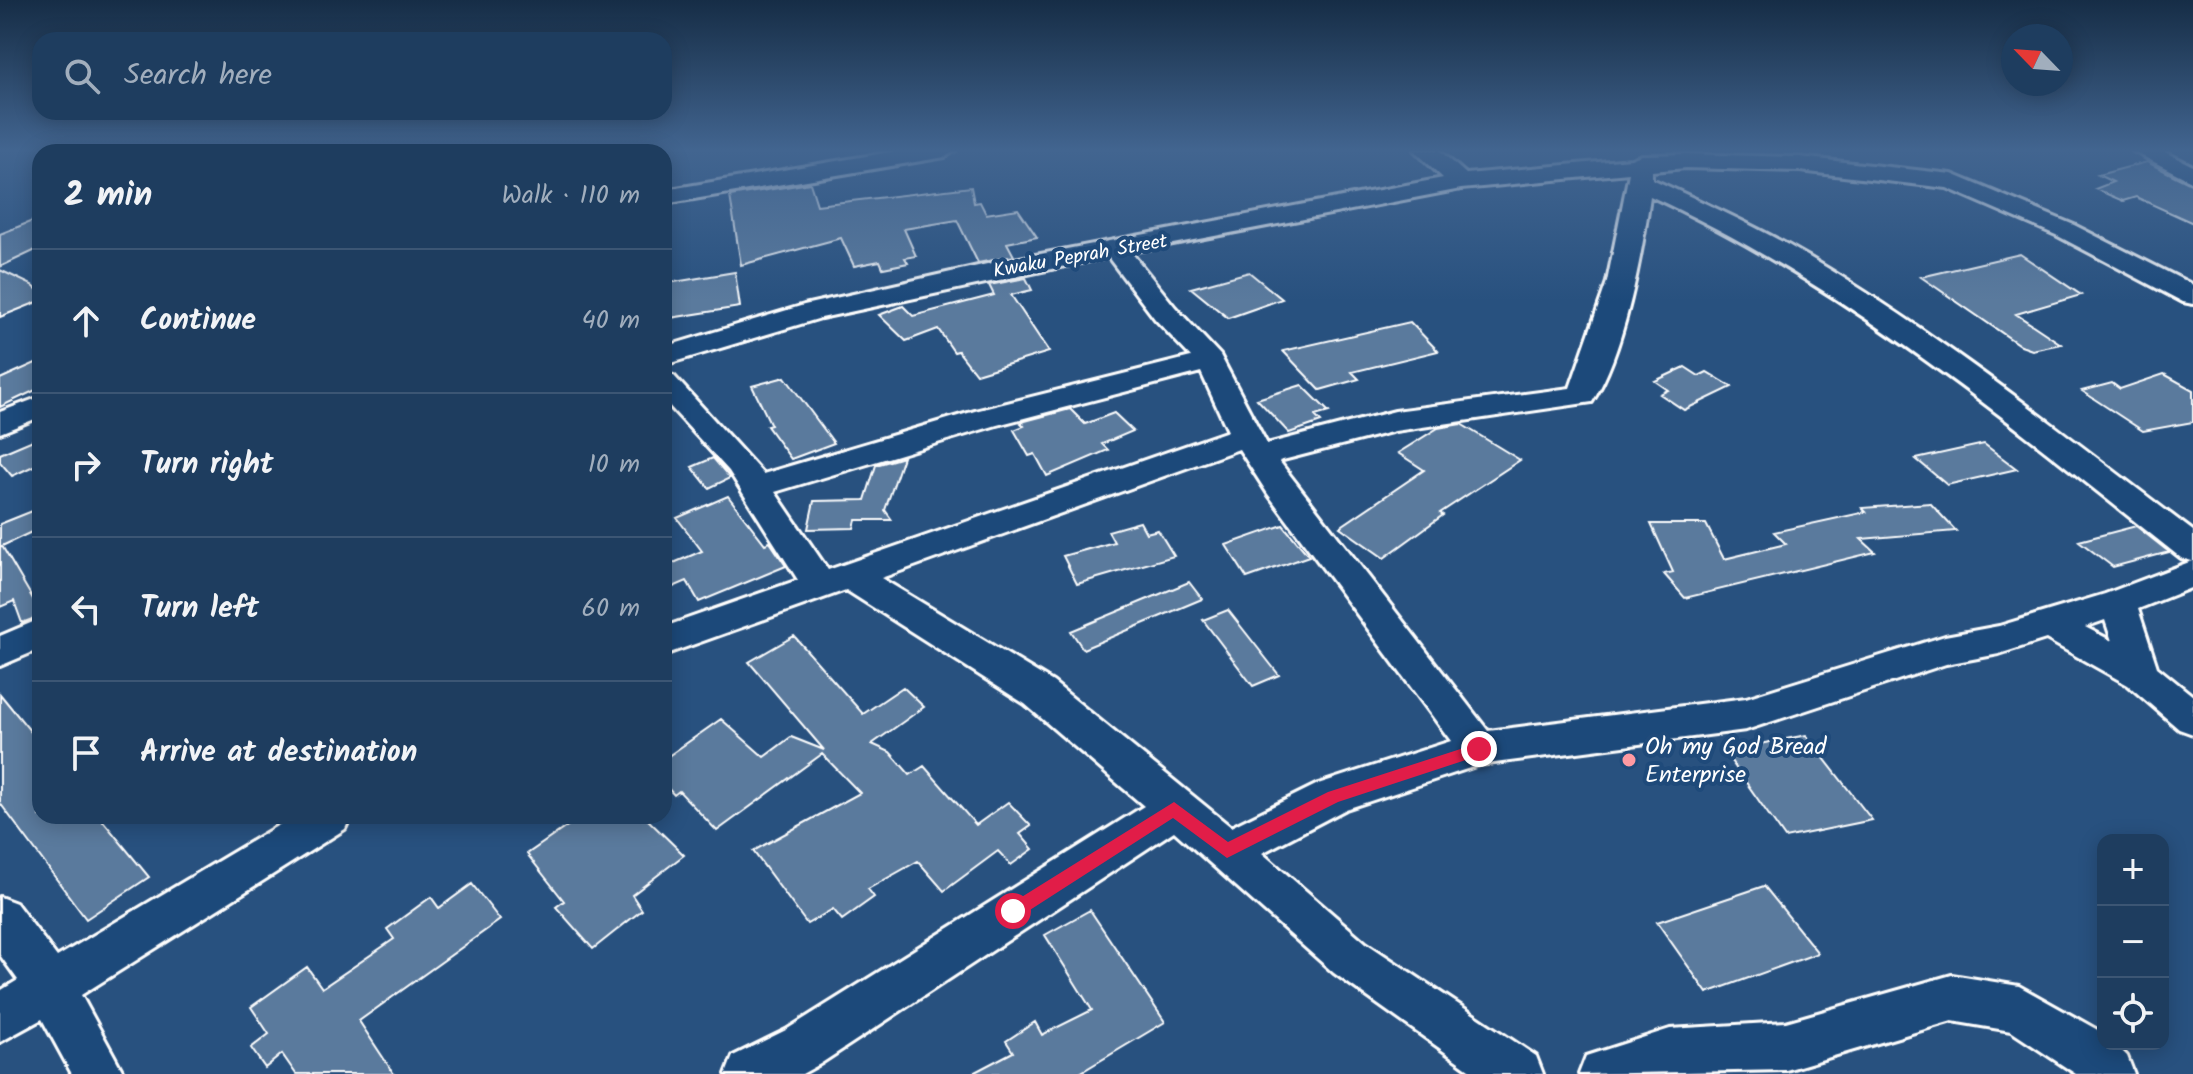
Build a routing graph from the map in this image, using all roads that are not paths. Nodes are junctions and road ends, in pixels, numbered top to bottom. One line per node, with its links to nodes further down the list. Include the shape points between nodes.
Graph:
1 (1369, 200): 5 (street, Kwaku Peprah Street)
2 (1630, 200): 12 (street, via 1601,351 1581,396)
3 (1694, 200): 14 (street, via 1857,299)
4 (1996, 200): 6 (street, Kwaku Peprah Street)
5 (1116, 250): 7 (street, Kwaku Peprah Street, via 814,311); 8 (street)
6 (2186, 287)
7 (672, 354)
8 (1210, 361): 12 (street); 13 (street, via 943,430)
9 (672, 391): 13 (street)
10 (32, 409): 11 (street)
11 (0, 423)
12 (1252, 446): 16 (street); 24 (street)
13 (755, 487): 16 (street)
14 (2193, 549)
15 (2193, 573): 17 (street)
16 (836, 581): 20 (street); 25 (street, via 1039,693)
17 (2118, 603): 18 (street); 22 (street)
18 (2047, 623): 22 (street); 24 (street, via 1746,714)
19 (32, 637): 21 (street)
20 (672, 638)
21 (0, 652)
22 (2141, 675): 23 (street)
23 (2193, 718)
24 (1479, 749): 27 (street, via 1333,796)
25 (1174, 809): 27 (street); 32 (street, via 803,1047)
26 (317, 824): 29 (street)
27 (1227, 850): 33 (street, via 1350,958)
28 (0, 918): 29 (street)
29 (50, 986): 30 (street); 31 (street)
30 (0, 1018)
31 (99, 1074)
32 (751, 1074)
33 (1518, 1074)
34 (1604, 1074): 35 (street, via 1670,1054 1786,1046 1952,998 2019,1009 2091,1054)
35 (2109, 1074)

